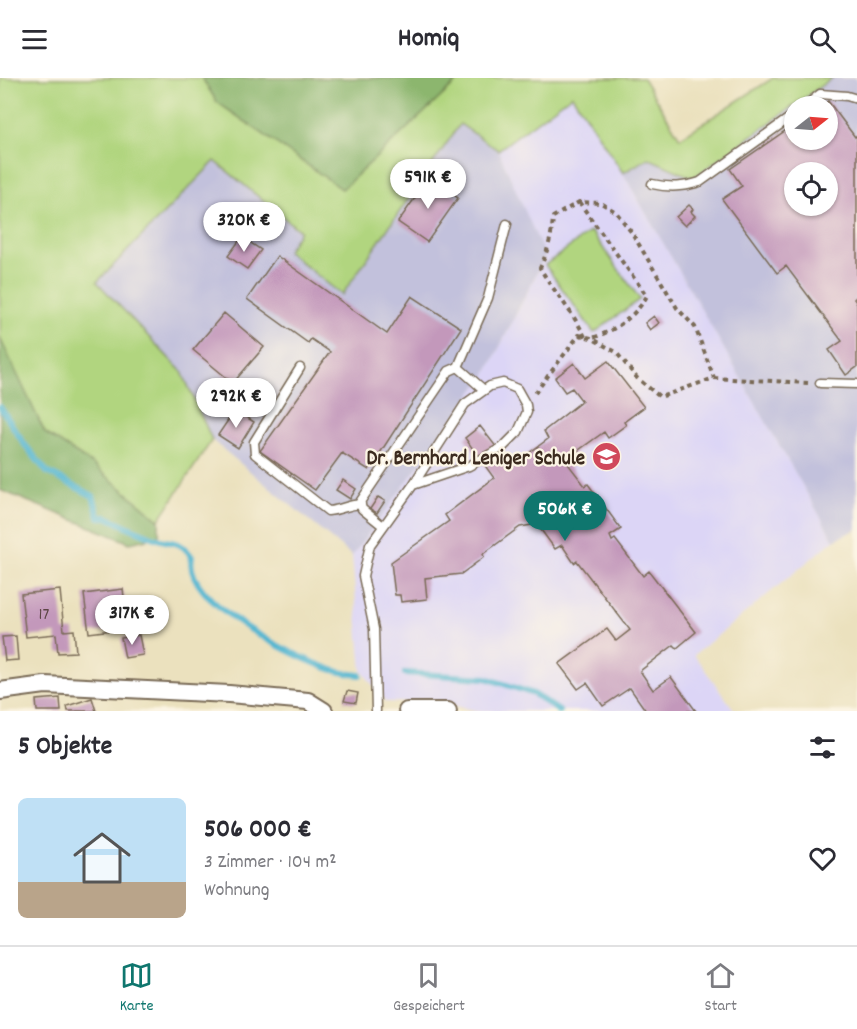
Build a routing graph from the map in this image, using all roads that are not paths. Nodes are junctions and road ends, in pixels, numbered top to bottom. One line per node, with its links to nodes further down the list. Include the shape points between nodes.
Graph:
1 (818, 96): 2 (lane)
2 (857, 99)
3 (784, 122): 4 (lane, via 700,182 668,188)
4 (652, 184)
5 (507, 224): 6 (lane, via 488,298)
6 (458, 367): 10 (lane); 12 (lane, via 449,370)
7 (300, 368): 12 (lane, via 254,442 255,454 328,511)
8 (820, 383): 9 (lane)
9 (857, 384)
10 (484, 390): 11 (lane, via 465,404); 11 (lane, via 503,383 517,389 527,412 518,432 503,447 469,466)
11 (413, 485): 13 (lane)
12 (360, 504): 13 (lane)
13 (383, 526): 16 (lane, via 370,545 363,576 374,629)
14 (0, 691): 15 (street, via 55,685 229,694 308,701)
15 (324, 711)
16 (375, 711)
17 (407, 711): 18 (street)
18 (448, 711)

